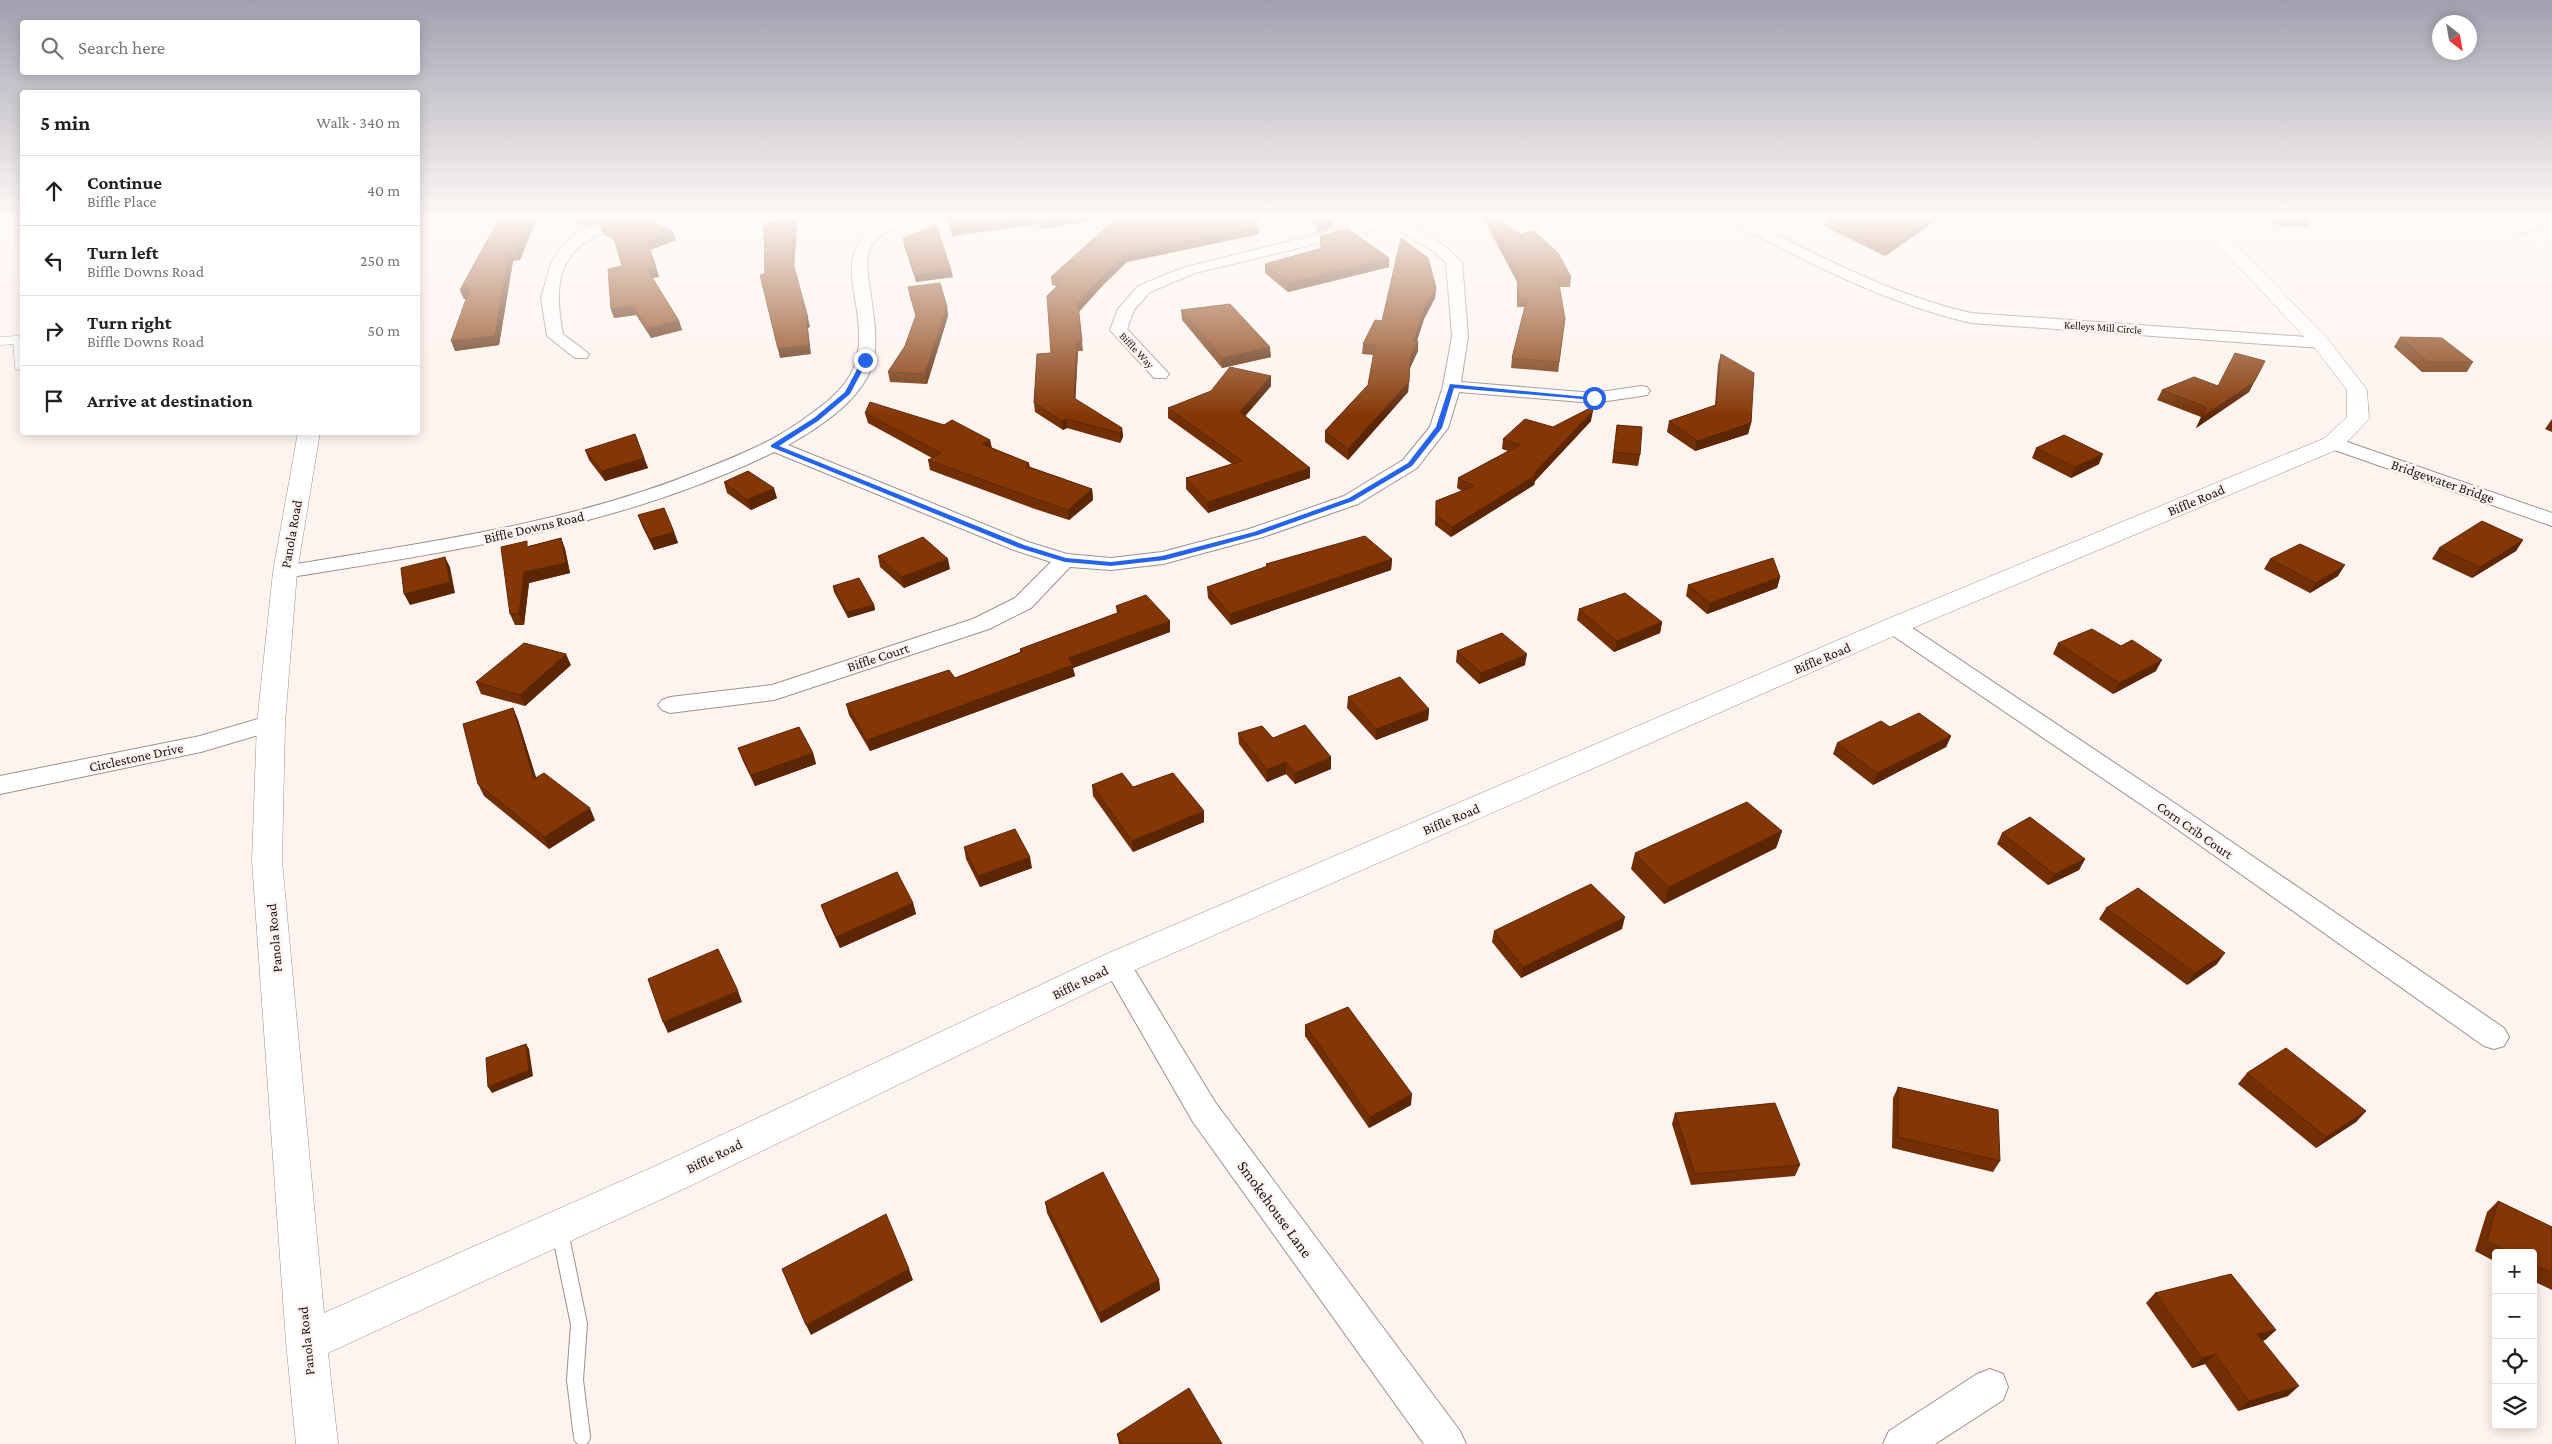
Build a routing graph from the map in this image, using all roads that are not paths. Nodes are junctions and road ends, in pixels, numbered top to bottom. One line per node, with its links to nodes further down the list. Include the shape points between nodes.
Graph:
1 (553, 282): 9 (street, via 549,300 555,336)
2 (861, 282): 16 (street, Biffle Downs Road, via 865,360 848,393 816,420)
3 (1160, 282): 11 (street, Biffle Way, via 1144,289 1126,309 1118,330)
4 (1456, 282): 12 (street, via 1460,336)
5 (1863, 282): 8 (street, Kelleys Mill Circle, via 1938,312 1971,318)
6 (2263, 282): 8 (street, Biffle Road)
7 (0, 340): 10 (lane, via 17,340)
8 (2321, 343): 15 (street, Biffle Road, via 2357,390 2358,419)
9 (581, 354)
10 (19, 366)
11 (1160, 374)
12 (1452, 386): 13 (street, via 1594,398); 18 (street, via 1439,428 1410,464 1351,500 1256,533 1163,558 1111,564)
13 (1641, 392)
14 (308, 435): 19 (street, Panola Road)
15 (2333, 443): 17 (street, Bridgewater Bridge); 20 (street, Biffle Road)
16 (774, 446): 18 (street, via 1021,546); 19 (street, Biffle Downs Road, via 692,483 564,522 502,536)
17 (2552, 520)
18 (1065, 560): 21 (street, Biffle Court, via 1023,603 981,624 774,692)
19 (285, 572): 22 (street, Panola Road)
20 (1894, 626): 24 (street, Biffle Road); 25 (street, Corn Crib Court, via 2176,816)
21 (670, 706)
22 (271, 723): 23 (street, Circlestone Drive, via 201,744); 27 (street, Panola Road, via 268,861)
23 (0, 785)
24 (1116, 964): 26 (street, Biffle Road, via 675,1175); 31 (street, Smokehouse Lane, via 1204,1112)
25 (2494, 1037)
26 (559, 1227): 27 (street, Biffle Road); 29 (lane, via 579,1324 575,1380)
27 (306, 1342): 30 (street, Panola Road)
28 (1990, 1387): 32 (street)
29 (582, 1437)
30 (317, 1444)
31 (1447, 1444)
32 (1902, 1444)

